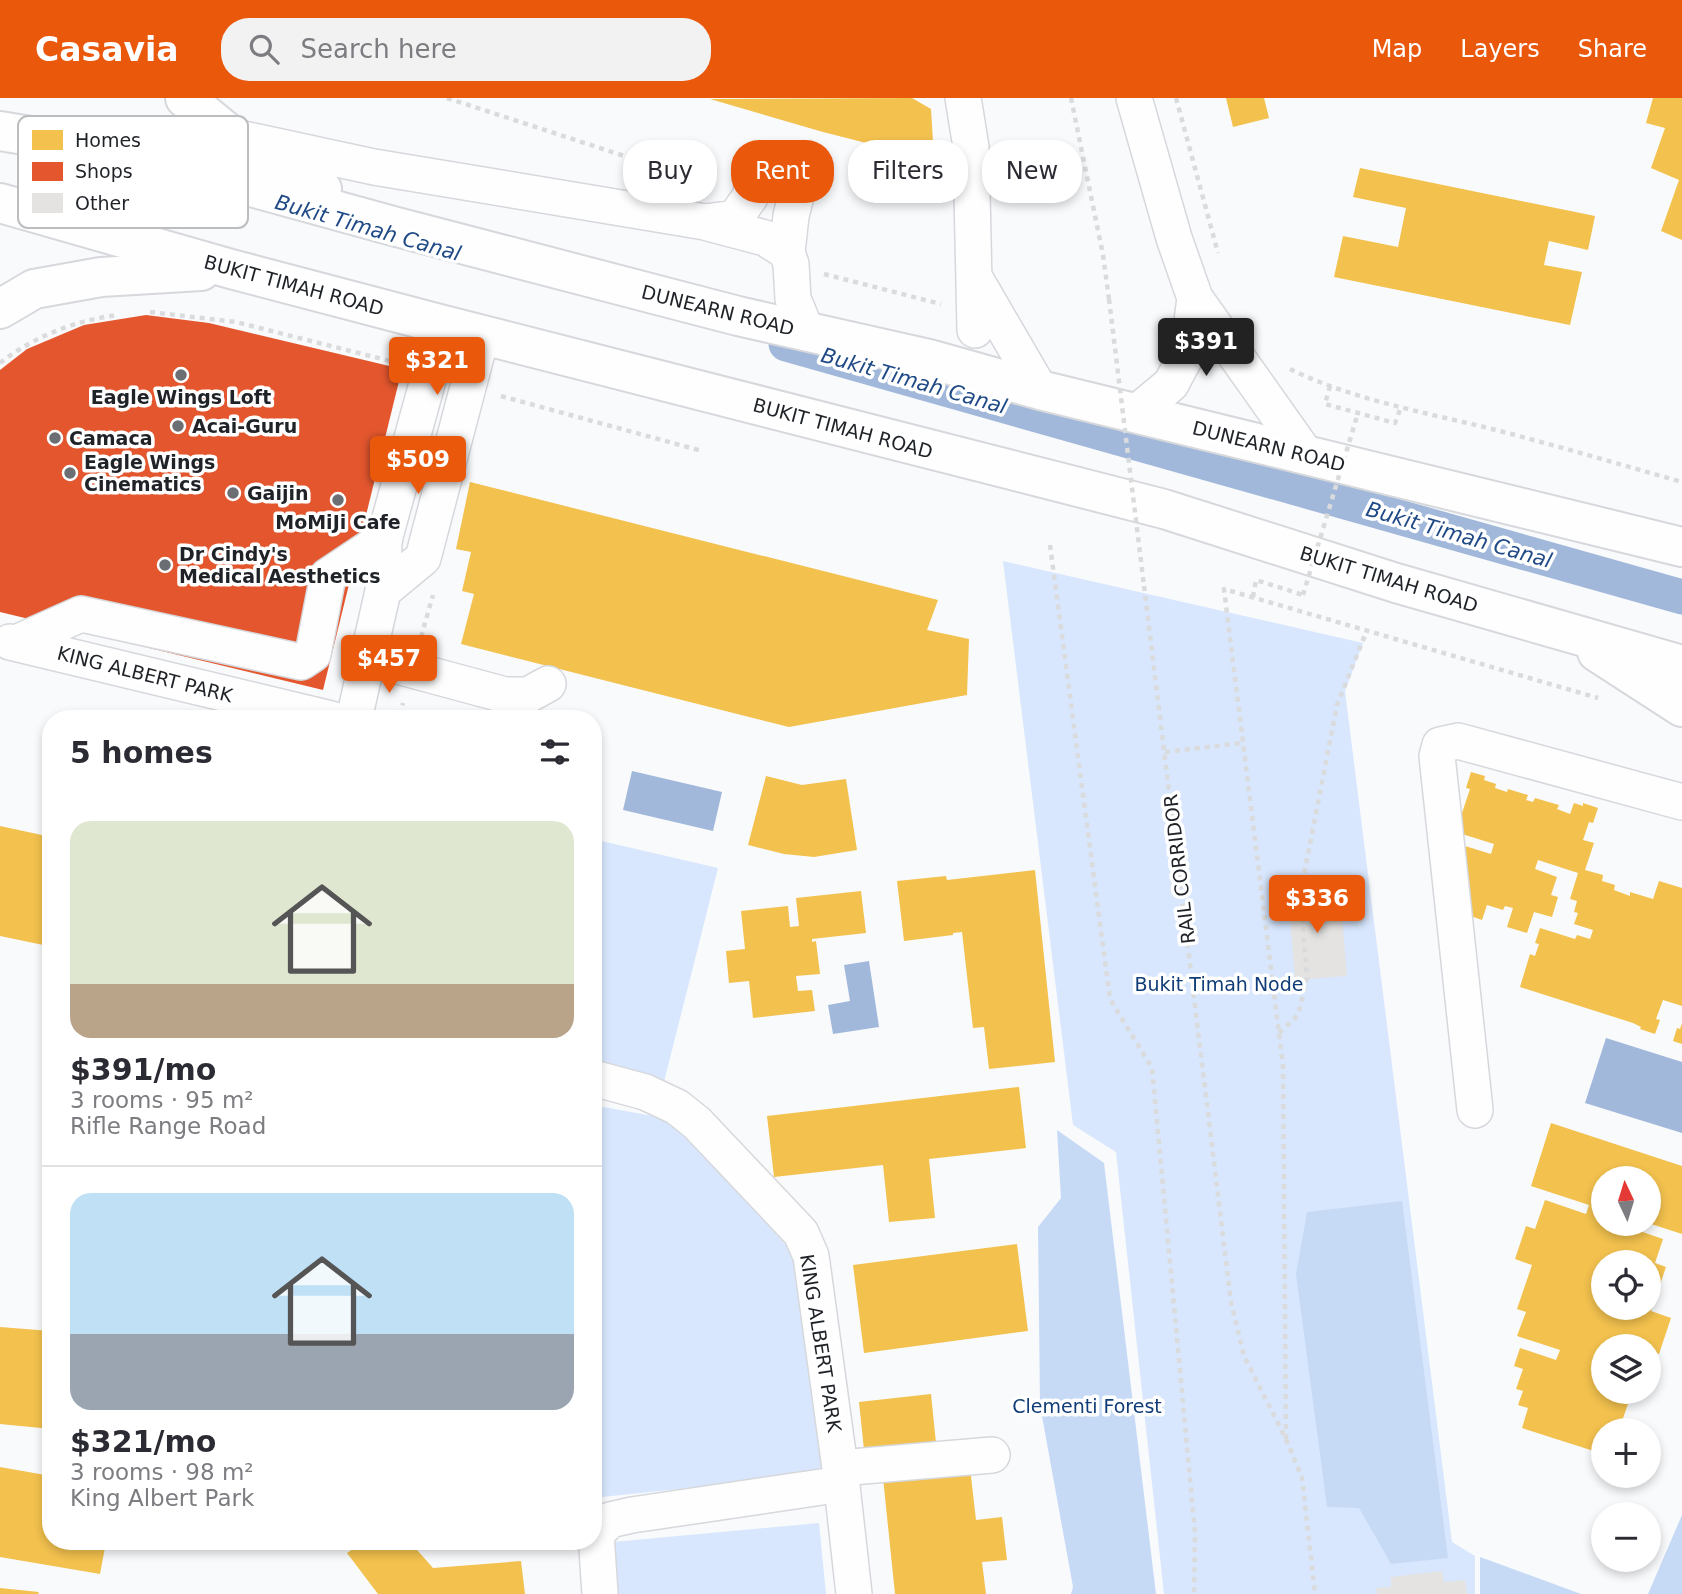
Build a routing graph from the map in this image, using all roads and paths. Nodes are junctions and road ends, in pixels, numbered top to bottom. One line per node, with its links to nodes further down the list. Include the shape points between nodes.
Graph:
1 (185, 98): 6 (highway)
2 (963, 98): 27 (street, via 971,147)
3 (1071, 98): 61 (path, RAIL CORRIDOR, bridge, via 1103,255)
4 (1134, 98): 22 (street)
5 (1176, 98): 20 (path)
6 (207, 116)
7 (0, 131): 8 (highway, DUNEARN ROAD)
8 (18, 134)
9 (248, 140): 16 (street, via 374,167)
10 (248, 150): 17 (highway)
11 (248, 186): 17 (highway, DUNEARN ROAD)
12 (746, 203): 16 (street, via 735,218)
13 (794, 203): 19 (street)
14 (0, 204): 15 (highway, BUKIT TIMAH ROAD)
15 (18, 209)
16 (705, 222): 19 (street, via 765,238)
17 (393, 226): 28 (highway, DUNEARN ROAD)
18 (85, 228): 21 (highway, BUKIT TIMAH ROAD)
19 (787, 251): 28 (street, via 793,299)
20 (1219, 257)
21 (231, 269): 23 (highway, via 101,276 34,289); 26 (highway, BUKIT TIMAH ROAD)
22 (1195, 298): 38 (street, via 1188,352 1171,384); 41 (street)
23 (0, 309)
24 (141, 311): 33 (path, via 236,322 399,363)
25 (128, 313): 31 (path, via 90,319 43,335)
26 (440, 324): 29 (highway, BUKIT TIMAH ROAD); 42 (street)
27 (975, 330): 30 (street); 35 (street, via 976,280)
28 (807, 333): 30 (highway, DUNEARN ROAD)
29 (482, 334): 43 (street); 51 (highway, BUKIT TIMAH ROAD, via 1164,509)
30 (929, 359): 35 (highway, DUNEARN ROAD)
31 (0, 363)
32 (1282, 364): 34 (path)
33 (406, 372)
34 (1330, 386): 37 (path); 39 (path, via 1325,404)
35 (1040, 390): 38 (highway, DUNEARN ROAD)
36 (488, 393): 40 (path)
37 (1401, 407): 39 (path, via 1395,423); 44 (path)
38 (1136, 413): 41 (highway, DUNEARN ROAD)
39 (1358, 413): 49 (path, bridge, via 1303,595 1256,580)
40 (702, 451)
41 (1307, 456): 47 (highway, DUNEARN ROAD)
42 (405, 464): 43 (street); 45 (street)
43 (446, 474): 48 (street, via 423,558)
44 (1682, 482)
45 (385, 538): 48 (street); 52 (street, via 328,576 313,654 301,662 81,614)
46 (1050, 545): 73 (path, via 1110,999 1152,1068 1195,1533)
47 (1682, 547)
48 (383, 591): 53 (street)
49 (1253, 597): 50 (path); 60 (path, via 1224,589)
50 (1367, 630): 56 (path); 63 (path, via 1337,705 1300,895 1307,978 1298,1015)
51 (1563, 630): 54 (highway, BUKIT TIMAH ROAD); 57 (highway)
52 (8, 641): 58 (street, KING ALBERT PARK)
53 (368, 658): 55 (street, via 505,695 528,695); 59 (street)
54 (1682, 665)
55 (548, 684)
56 (1608, 700)
57 (1682, 707)
58 (294, 710)
59 (356, 710)
60 (1242, 743): 61 (path); 63 (path)
61 (1165, 752): 66 (path, RAIL CORRIDOR, via 1231,1302 1244,1356)
62 (1682, 802): 65 (street, via 1458,741 1440,745 1437,756)
63 (1279, 1033): 66 (path)
64 (602, 1080): 68 (street, KING ALBERT PARK, via 677,1107 801,1233 811,1256)
65 (1475, 1110)
66 (1286, 1439): 74 (path, RAIL CORRIDOR, via 1302,1478)
67 (992, 1455): 68 (street)
68 (841, 1476): 69 (street, via 620,1517); 72 (street, KING ALBERT PARK)
69 (602, 1525)
70 (597, 1550): 71 (street)
71 (600, 1594)
72 (854, 1594)
73 (1194, 1594)
74 (1315, 1594)

